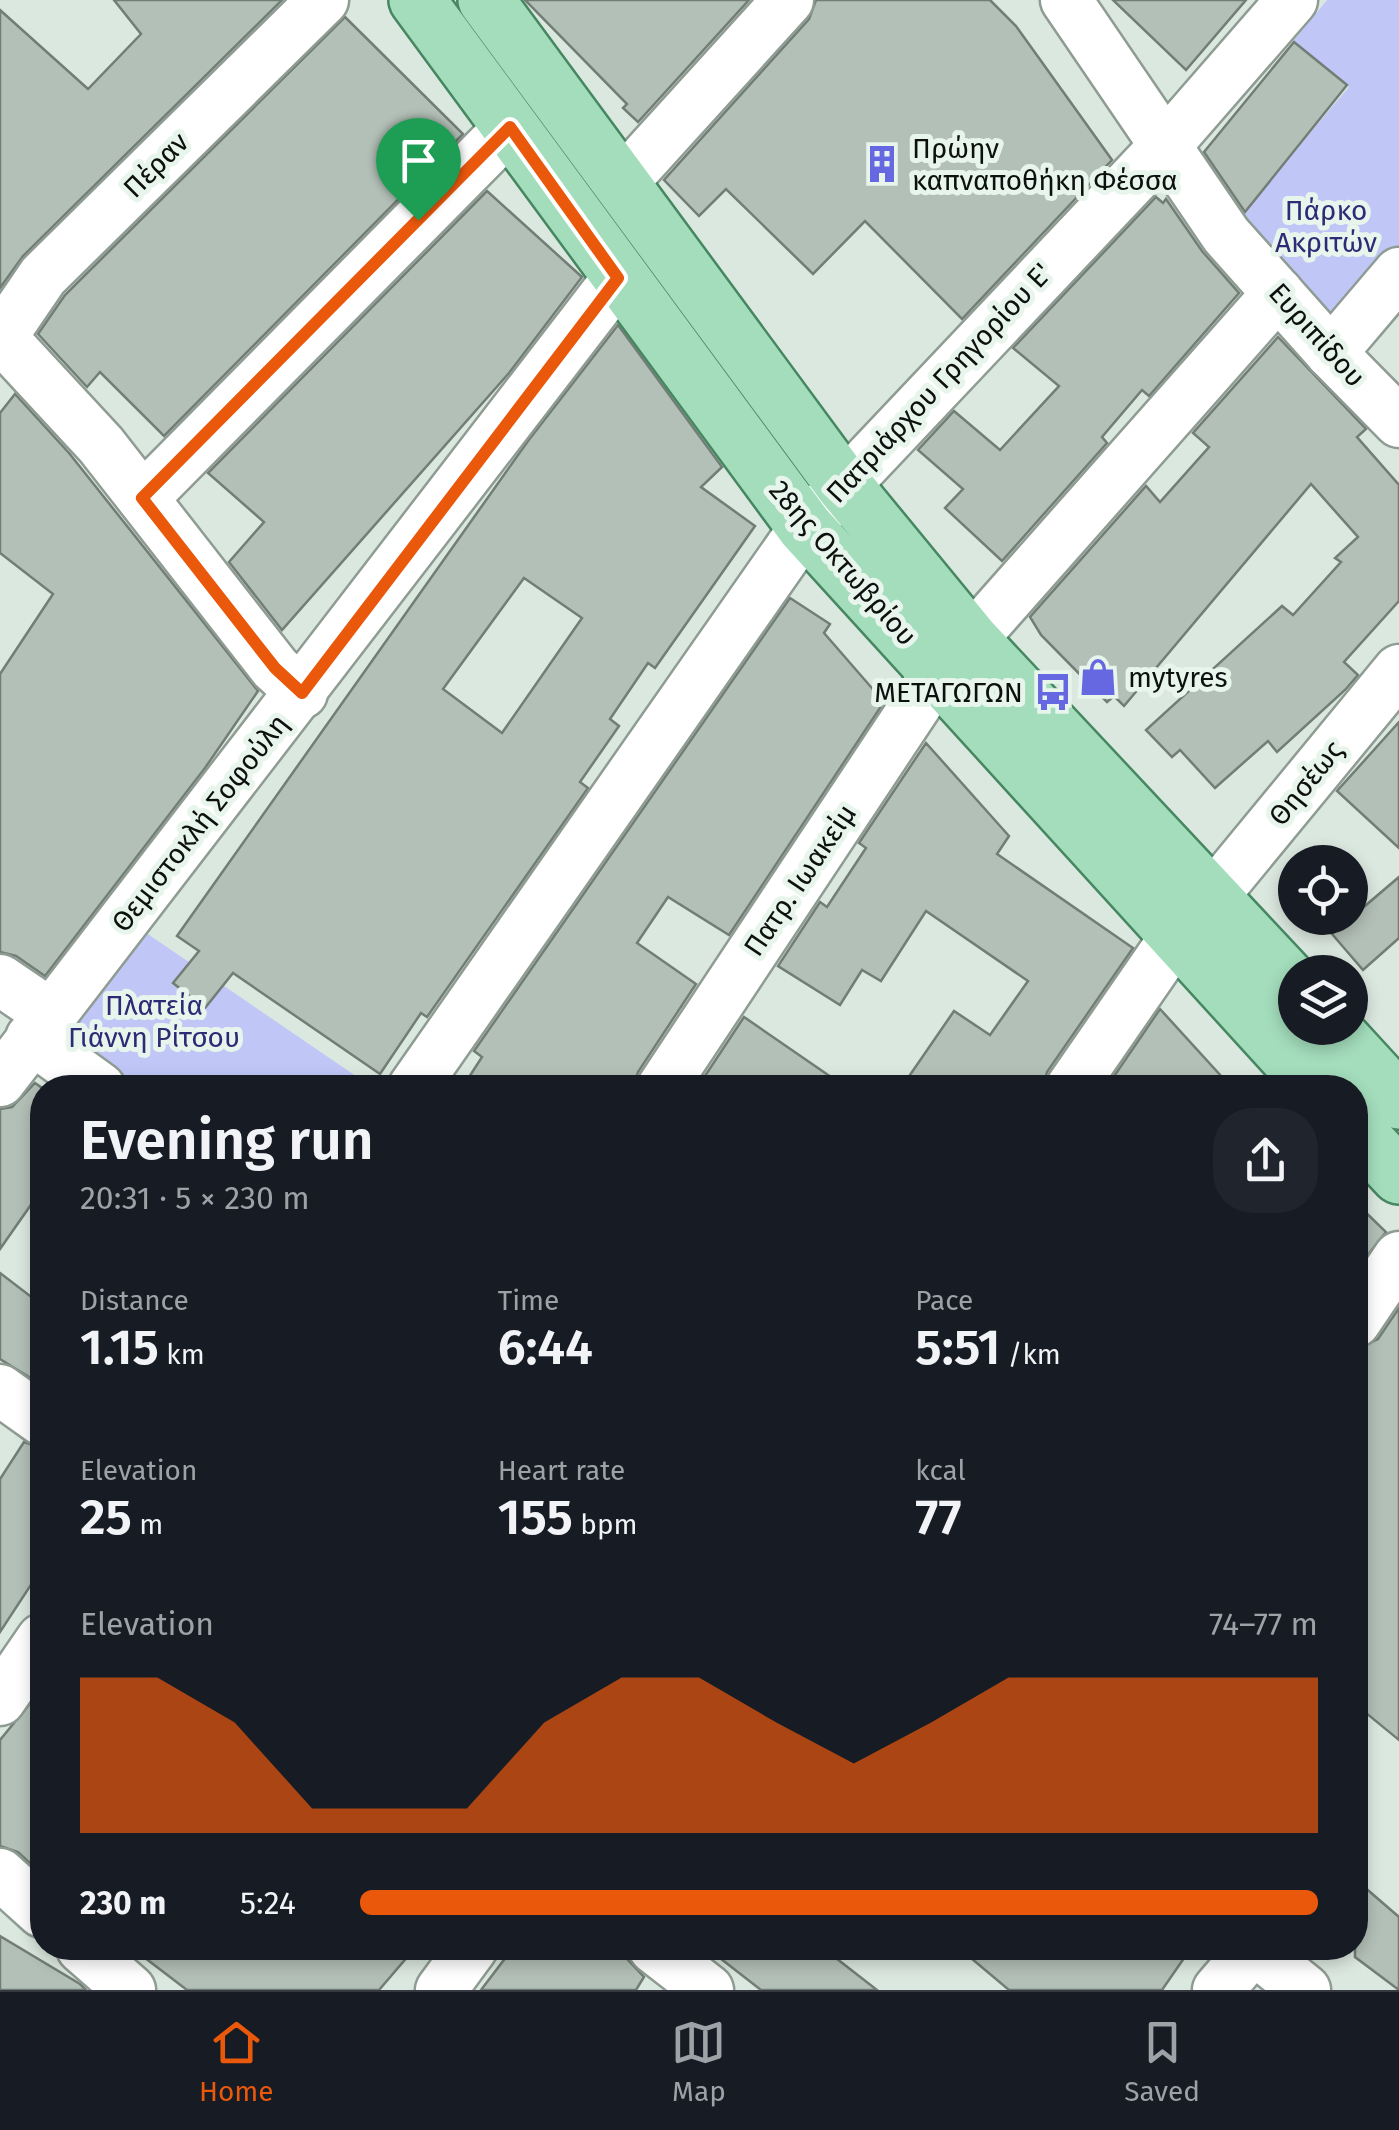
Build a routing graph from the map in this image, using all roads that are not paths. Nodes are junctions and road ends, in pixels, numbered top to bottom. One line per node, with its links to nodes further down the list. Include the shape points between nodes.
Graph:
1 (324, 0): 13 (street, Πέραν, via 44,276)
2 (416, 0): 7 (main road, 28ης Οκτωβρίου)
3 (788, 0): 9 (street)
4 (1066, 0): 8 (street, Ευριπίδου)
5 (1292, 0): 8 (street, Πατριάρχου Γρηγορίου Ε')
6 (493, 3): 9 (main road, 28ης Οκτωβρίου)
7 (510, 127): 11 (main road, 28ης Οκτωβρίου); 17 (street)
8 (1165, 146): 12 (street, Ευριπίδου, via 1226,235); 16 (street, Πατριάρχου Γρηγορίου Ε')
9 (620, 184): 16 (main road, 28ης Οκτωβρίου)
10 (1399, 273): 14 (street)
11 (618, 278): 18 (main road, 28ης Οκτωβρίου); 21 (street, Θεμιστοκλή Σοφούλη)
12 (1278, 293): 14 (street, Ευριπίδου); 19 (street, Πατρ. Ιωακείμ)
13 (0, 338): 17 (street, via 101,444)
14 (1331, 354): 15 (street, Ευριπίδου)
15 (1399, 422)
16 (842, 483): 18 (street, Πατριάρχου Γρηγορίου Ε'); 19 (main road, 28ης Οκτωβρίου)
17 (142, 498): 21 (street, via 275,668)
18 (805, 527): 19 (main road, 28ης Οκτωβρίου); 29 (street, Πατριάρχου Γρηγορίου Ε')
19 (954, 656): 22 (main road, 28ης Οκτωβρίου); 23 (main road, 28ης Οκτωβρίου); 30 (street, Πατρ. Ιωακείμ)
20 (1399, 670): 22 (street, Θησέως)
21 (302, 693): 26 (street, Θεμιστοκλή Σοφούλη)
22 (1213, 896): 24 (main road, 28ης Οκτωβρίου)
23 (1176, 936): 31 (street); 32 (main road, 28ης Οκτωβρίου)
24 (1278, 967)
25 (0, 980): 26 (street)
26 (41, 1026): 28 (street); 33 (street, Θεμιστοκλή Σοφούλη)
27 (1348, 1045): 34 (main road)
28 (88, 1075)
29 (422, 1075)
30 (671, 1075)
31 (1080, 1075)
32 (1304, 1075)
33 (0, 1081)
34 (1399, 1101)
35 (1368, 1143): 36 (main road)
36 (1399, 1176)
37 (1399, 1257): 38 (street)
38 (1368, 1303)
39 (0, 1390): 40 (street)
40 (30, 1411)
41 (30, 1656): 42 (street)
42 (0, 1700)
43 (0, 1874): 44 (street)
44 (30, 1901)
45 (96, 1960): 50 (street)
46 (463, 1960): 51 (street)
47 (669, 1960): 52 (street)
48 (1243, 1960): 53 (street)
49 (1268, 1960): 54 (street)
50 (130, 1990)
51 (441, 1990)
52 (708, 1990)
53 (1218, 1990)
54 (1305, 1990)

